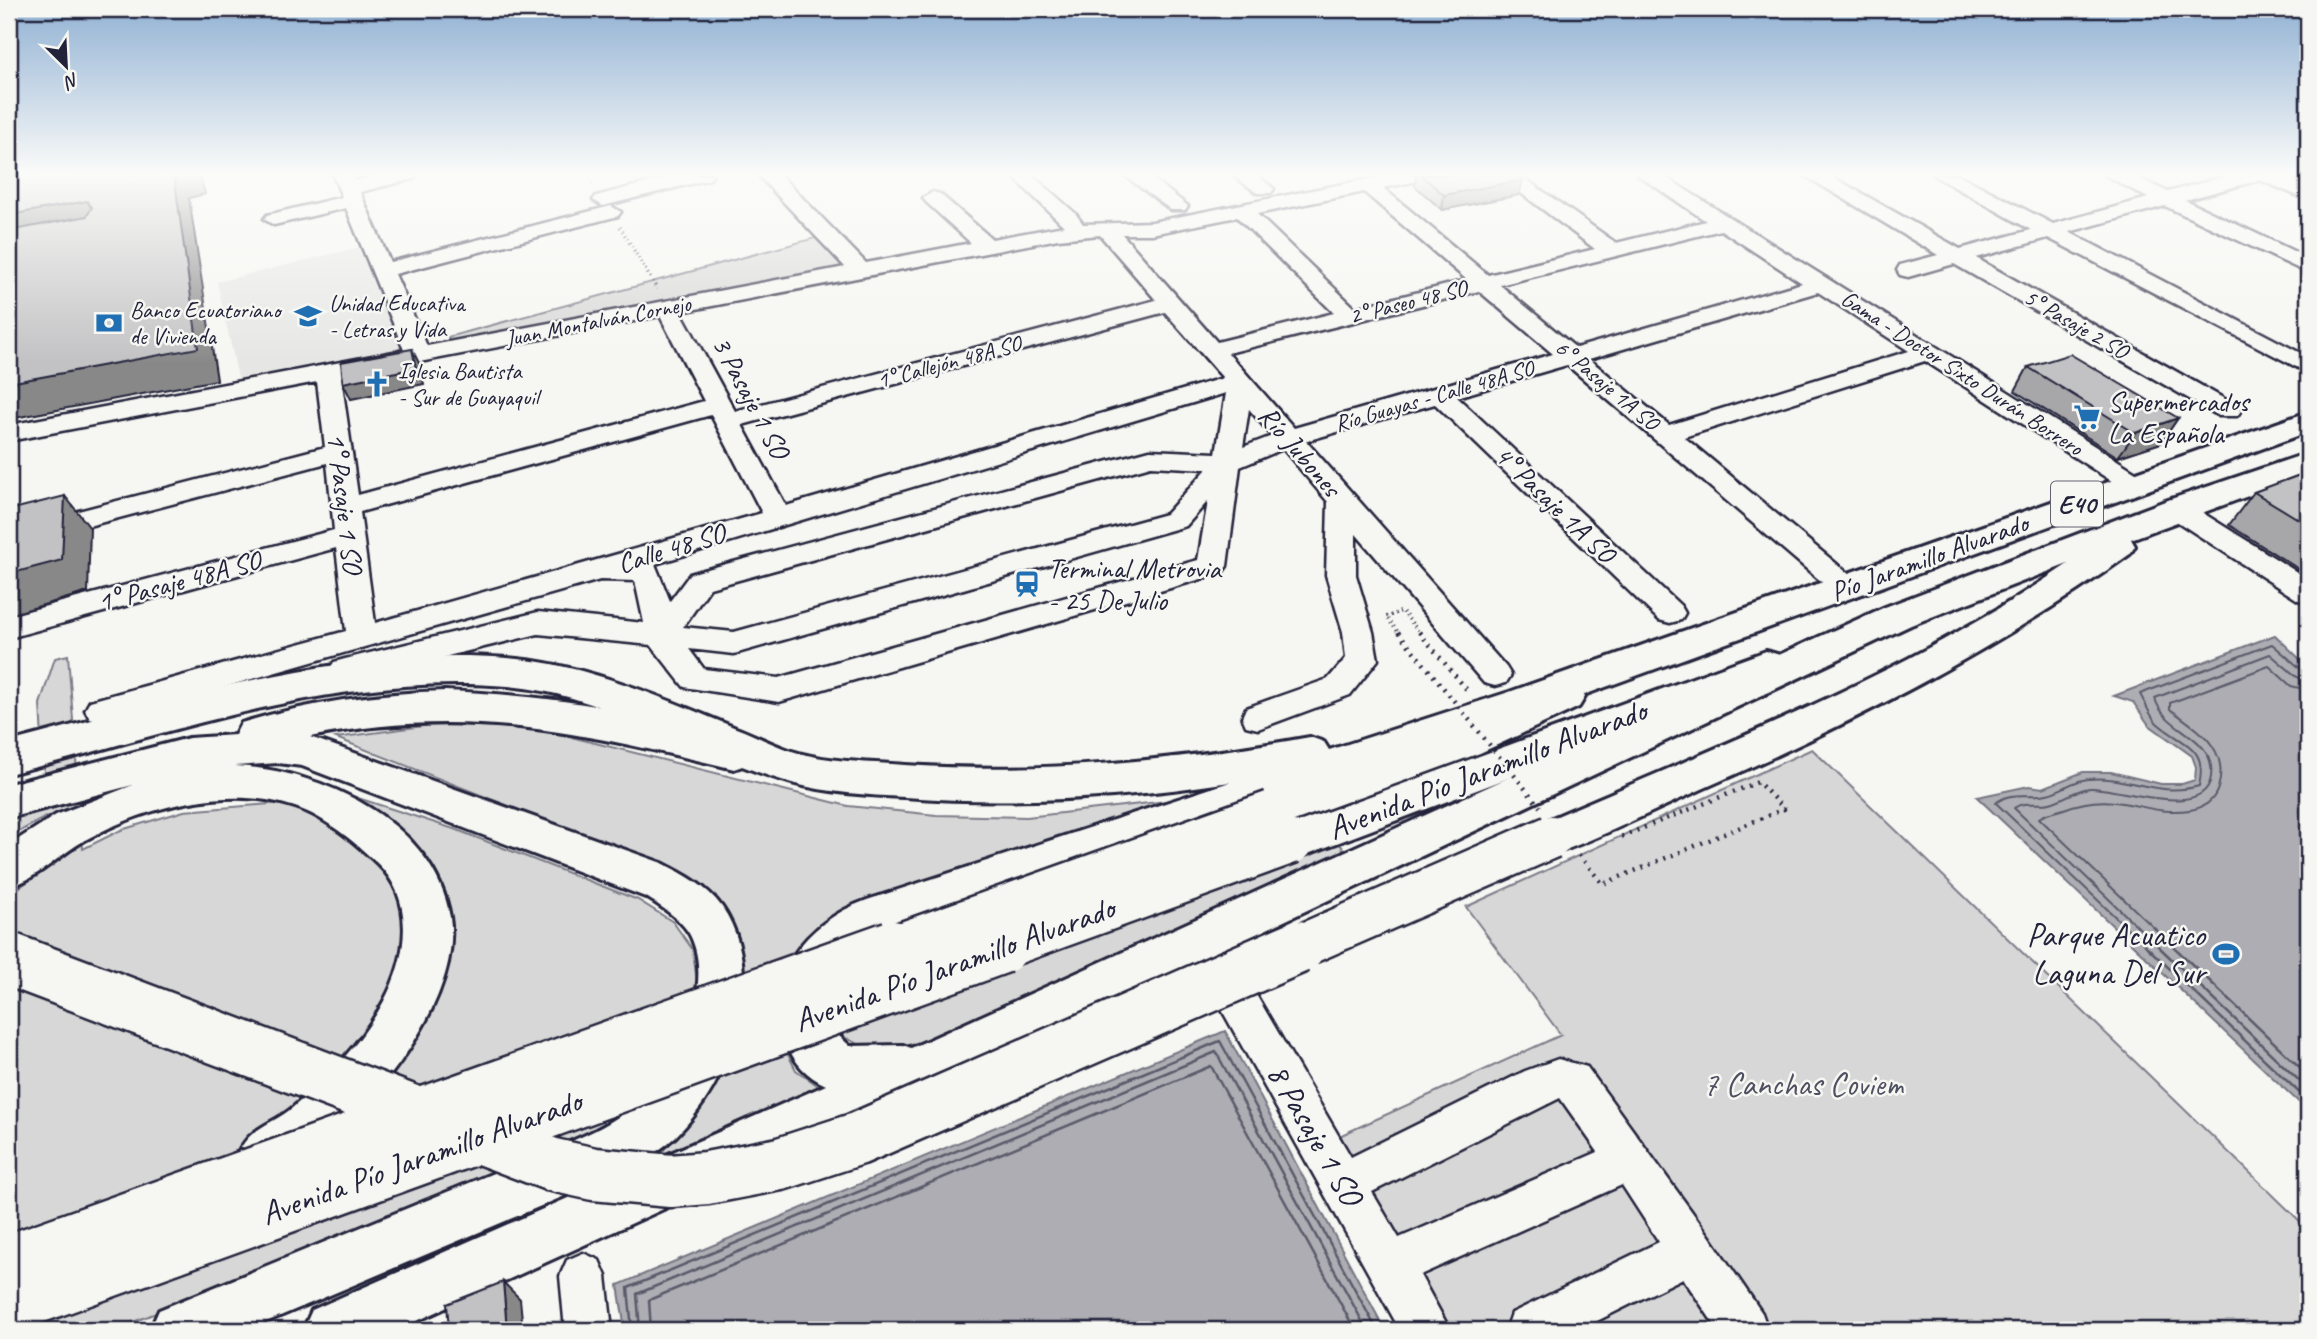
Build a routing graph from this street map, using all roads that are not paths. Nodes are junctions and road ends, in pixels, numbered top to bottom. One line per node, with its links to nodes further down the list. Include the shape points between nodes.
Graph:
1 (370, 237): 20 (street)
2 (497, 237): 20 (street)
3 (829, 237): 22 (street)
4 (979, 237): 16 (street)
5 (1038, 237): 16 (street, Juan Montalván Cornejo)
6 (1113, 237): 25 (street, Río Jubones)
7 (1269, 237): 27 (street)
8 (1438, 237): 23 (street, 6° Pasaje 1A SO)
9 (1593, 237): 17 (street)
10 (1666, 237): 17 (street, 2° Paseo 48 SO)
11 (1747, 237): 24 (street, Gama - Doctor Sixto Durán Borrero)
12 (1924, 237): 18 (street, 5° Pasaje 2 SO)
13 (2028, 237): 18 (street)
14 (2063, 237): 32 (street)
15 (2247, 237): 19 (street)
16 (988, 247): 22 (street, Juan Montalván Cornejo)
17 (1612, 251): 23 (street, 2° Paseo 48 SO)
18 (1958, 257): 21 (street); 37 (street, 5° Pasaje 2 SO)
19 (2308, 266)
20 (383, 270): 30 (street)
21 (1908, 271)
22 (862, 272): 26 (street, Juan Montalván Cornejo)
23 (1484, 283): 27 (street, 2° Paseo 48 SO); 31 (street, 6° Pasaje 1A SO)
24 (1822, 284): 29 (street, Gama - Doctor Sixto Durán Borrero); 31 (street, Río Guayas - Calle 48A SO)
25 (1171, 303): 28 (street, Río Jubones); 38 (street, 1° Callejón 48A SO)
26 (668, 308): 30 (street, Juan Montalván Cornejo); 38 (street, 3 Pasaje 1 SO)
27 (1350, 316): 28 (street, 2° Paseo 48 SO)
28 (1213, 350): 35 (street, Río Jubones)
29 (1931, 352): 41 (street); 47 (street, Gama - Doctor Sixto Durán Borrero)
30 (418, 354): 33 (street, Juan Montalván Cornejo)
31 (1572, 355): 36 (street, Río Guayas - Calle 48A SO); 41 (street, 6° Pasaje 1A SO)
32 (2308, 366)
33 (328, 371): 40 (street, Juan Montalván Cornejo); 44 (street, 1° Pasaje 1 SO)
34 (2127, 375): 43 (street)
35 (1240, 381): 42 (street, Río Jubones); 45 (street); 50 (street, Calle 48 SO)
36 (1441, 396): 42 (street, Río Guayas - Calle 48A SO); 58 (street, 4° Pasaje 1A SO)
37 (2228, 411)
38 (723, 413): 50 (street, 3 Pasaje 1 SO); 51 (street, 1° Callejón 48A SO)
39 (2308, 421): 43 (main road, Pío Jaramillo Alvarado / E40)
40 (9, 433)
41 (1666, 434): 54 (street, 6° Pasaje 1A SO)
42 (1289, 438): 45 (street, Río Guayas - Calle 48A SO); 48 (street, Río Jubones)
43 (2245, 443): 47 (main road, Pío Jaramillo Alvarado / E40)
44 (338, 453): 51 (street, 1° Pasaje 1 SO); 52 (street)
45 (1228, 462): 60 (street, via 1176,520 734,643); 60 (street, via 1150,458 700,581); 60 (street, via 1212,566 779,690 695,679)
46 (2308, 463): 49 (main road, Pío Jaramillo Alvarado / E40)
47 (2134, 483): 54 (main road, Pío Jaramillo Alvarado / E40)
48 (1342, 498): 62 (street, Río Jubones); 64 (street, via 1340,575 1362,660 1339,687)
49 (2167, 513): 55 (street); 56 (main road, Pío Jaramillo Alvarado / E40); 72 (main road, bridge, via 2002,625 1884,690 857,1139 762,1171 685,1181 617,1178 553,1165)
50 (777, 516): 53 (street, Calle 48 SO)
51 (347, 521): 57 (street, 1° Pasaje 48A SO); 59 (street, 1° Pasaje 1 SO)
52 (9, 538)
53 (588, 574): 59 (street, Calle 48 SO); 60 (street, via 645,571)
54 (1846, 587): 58 (main road, Pío Jaramillo Alvarado / E40)
55 (2308, 593)
56 (1898, 615): 69 (main road, Avenida Pío Jaramillo Alvarado); 71 (main road)
57 (9, 627)
58 (1669, 631): 62 (main road); 69 (main road, Avenida Pío Jaramillo Alvarado, via 1466,742)
59 (362, 636): 63 (street, Calle 48 SO)
60 (661, 636): 61 (street, via 538,623)
61 (277, 688): 66 (main road); 67 (main road, via 413,671 509,672 604,693)
62 (1509, 688): 67 (main road, via 1308,754 1161,775 1083,782 937,785); 73 (main road, via 867,920 821,952 802,990 800,1009 817,1052 834,1065 857,1071 886,1072)
63 (101, 710)
64 (1258, 717)
65 (189, 754): 67 (main road, via 317,721 443,706 534,712); 68 (main road); 82 (main road, via 242,748 306,751 646,876 676,890 702,912 717,943 722,971 713,1027 696,1073 654,1121 612,1147 519,1189)
66 (9, 758)
67 (790, 766)
68 (9, 801)
69 (1282, 827): 76 (main road, Avenida Pío Jaramillo Alvarado, bridge); 81 (main road, Avenida Pío Jaramillo Alvarado, bridge)
70 (9, 869): 76 (main road, bridge, via 53,835 117,807 192,787 240,783 290,788 338,811 387,845 420,888 427,917 419,979 381,1048 352,1085 307,1128)
71 (1202, 939): 73 (main road); 75 (street, 8 Pasaje 1 SO)
72 (9, 959)
73 (936, 1060): 83 (main road)
74 (1630, 1160): 75 (street, via 1582,1092 1572,1081 1558,1078); 77 (street); 79 (street)
75 (1344, 1183): 79 (street, 8 Pasaje 1 SO)
76 (188, 1198): 78 (main road, Avenida Pío Jaramillo Alvarado, bridge)
77 (1692, 1250): 86 (street); 87 (street)
78 (9, 1261)
79 (1390, 1265): 85 (street, 8 Pasaje 1 SO)
80 (583, 1276): 84 (street)
81 (9, 1307)
82 (179, 1330)
83 (332, 1330)
84 (590, 1330)
85 (1426, 1330)
86 (1529, 1330)
87 (1745, 1330)

